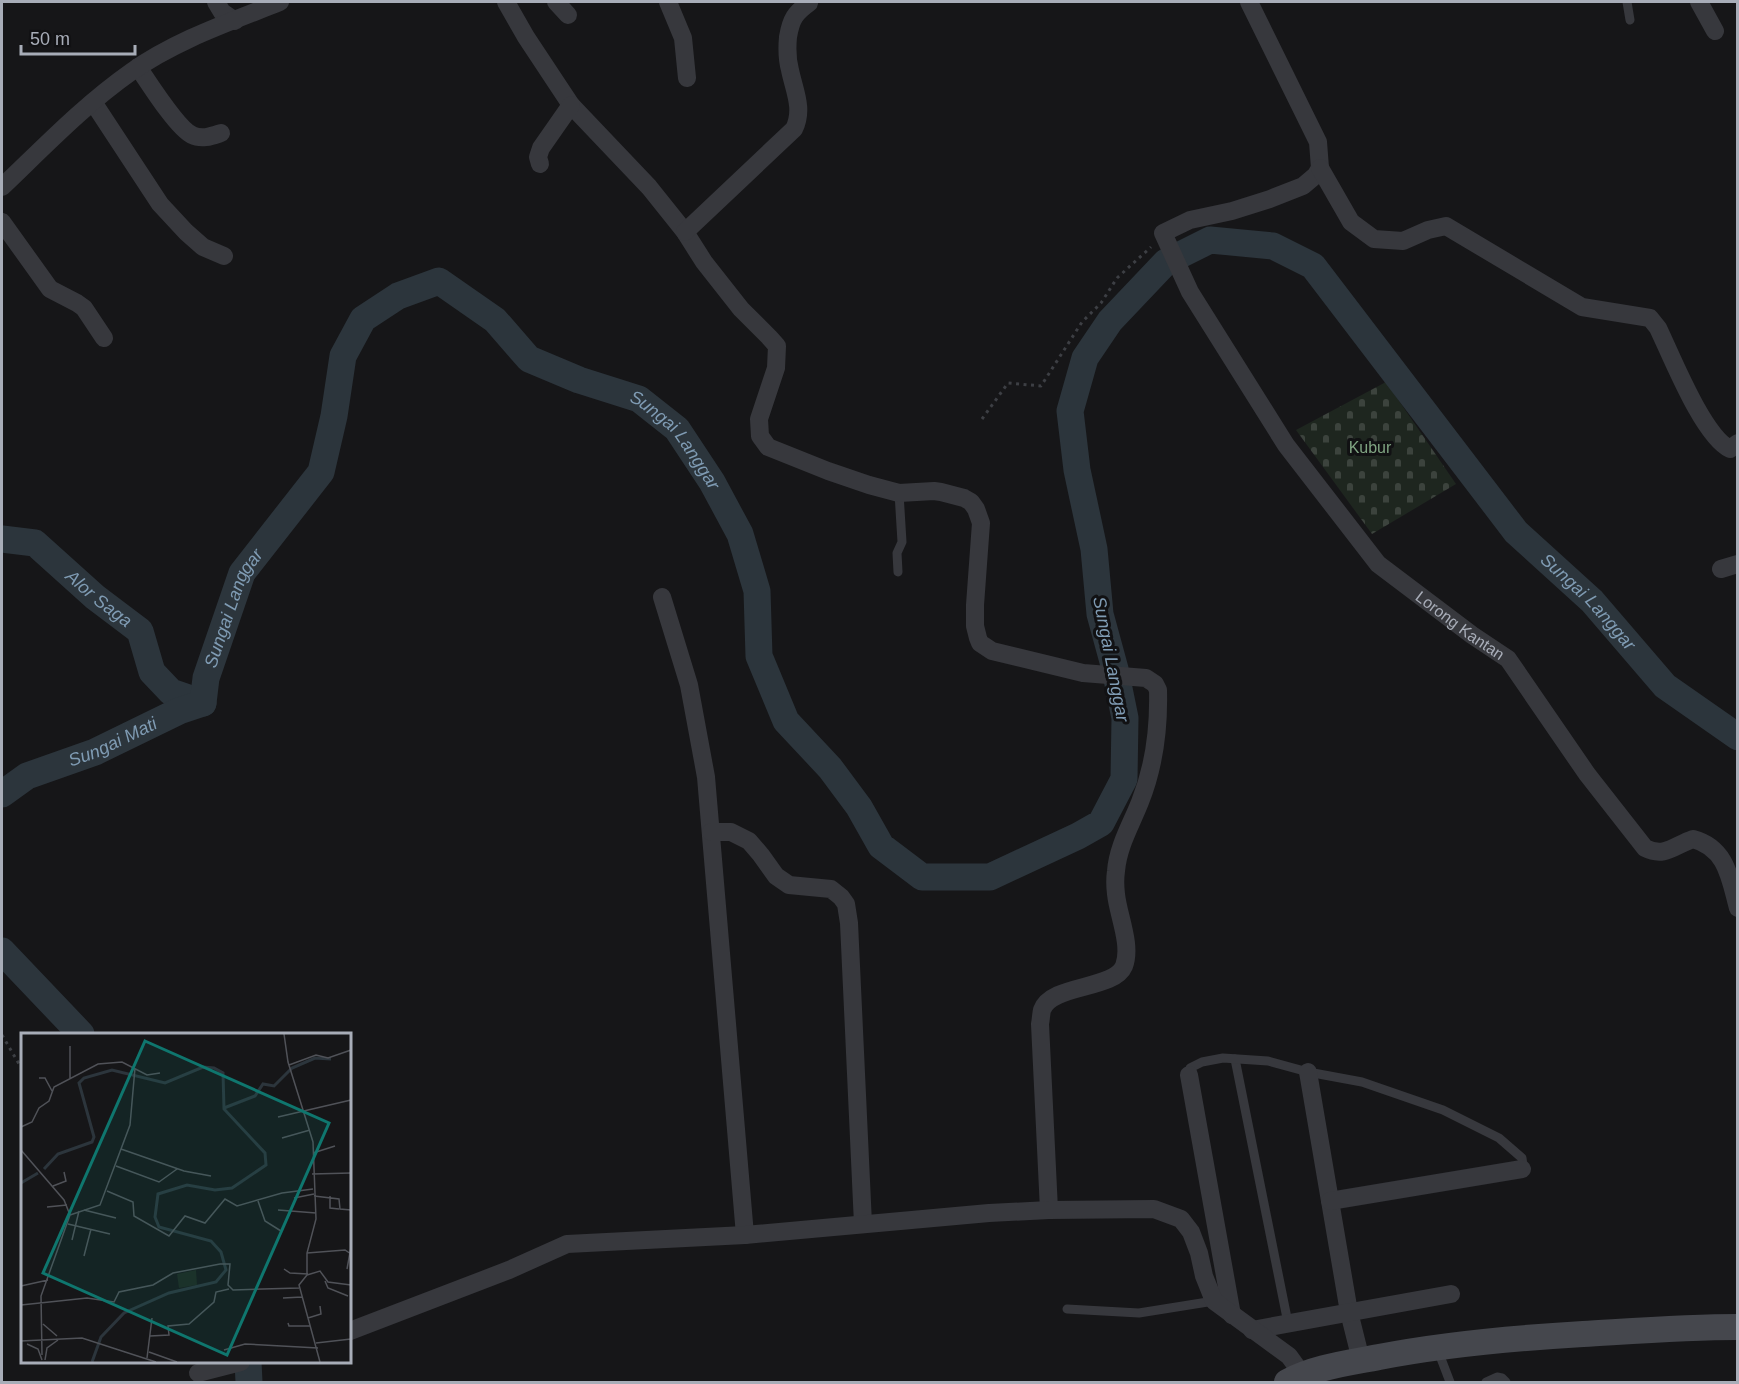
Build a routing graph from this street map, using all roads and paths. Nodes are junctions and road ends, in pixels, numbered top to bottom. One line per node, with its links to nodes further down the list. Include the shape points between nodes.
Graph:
1 (216, 2): 10 (street)
2 (280, 2): 10 (street)
3 (506, 2): 15 (street)
4 (668, 2): 13 (street, via 682,38)
5 (1249, 2): 18 (street, via 1318,142)
6 (1627, 2): 9 (lane)
7 (1699, 2): 11 (street)
8 (809, 3): 21 (street, via 796,12 787,50 799,105 798,122)
9 (1630, 20)
10 (235, 21): 12 (street, via 198,35)
11 (1715, 31)
12 (138, 67): 14 (street); 16 (street, via 183,129 194,136)
13 (687, 78)
14 (93, 102): 19 (street); 23 (street, via 160,204 203,247)
15 (571, 105): 17 (street, via 541,148); 21 (street, via 649,187)
16 (221, 133)
17 (540, 164)
18 (1320, 168): 22 (street, via 1302,186 1232,211 1190,220); 26 (street, via 1351,222 1374,238 1404,241 1446,226 1582,307 1650,318 1705,424 1722,445 1730,449)
19 (2, 188)
20 (2, 222): 24 (street, via 50,289 84,308)
21 (685, 232): 27 (street, via 741,309 777,346 776,368 759,419 760,436 768,447)
22 (1165, 237): 25 (path, via 1117,278 1101,303 1082,322 1041,386 1008,383); 31 (street, Lorong Kantan, via 1190,292 1286,445 1378,564 1508,659 1587,774 1645,848 1666,852 1694,839 1705,842 1721,855)
23 (224, 256)
24 (104, 338)
25 (982, 419)
26 (1737, 443)
27 (899, 493): 28 (lane, via 902,542 897,553); 39 (street, via 934,490 964,498 976,508 981,523 975,626 984,647 1083,673 1146,678 1158,690 1152,765 1119,851 1116,871 1116,894 1127,951 1124,967 1107,979 1055,997 1042,1010)
28 (898, 572)
29 (662, 597): 30 (street, via 689,685 706,777)
30 (711, 832): 40 (street, via 731,832 749,841 776,876 789,885 831,889 846,904); 41 (street)
31 (1737, 908)
32 (2, 1035): 34 (path)
33 (1235, 1059): 35 (lane, via 1268,1061); 36 (lane, via 1196,1064); 47 (lane)
34 (21, 1067)
35 (1308, 1072): 37 (lane, via 1362,1082 1443,1110 1499,1138 1522,1158); 38 (street)
36 (1189, 1075): 46 (street)
37 (1522, 1169): 38 (street)
38 (1330, 1201): 45 (street)
39 (1049, 1210): 40 (street); 43 (street, via 1154,1209 1181,1219 1191,1232)
40 (863, 1224): 41 (street)
41 (745, 1235): 50 (street, via 567,1244)
42 (1451, 1294): 45 (street)
43 (1214, 1301): 44 (lane, via 1139,1313); 46 (street)
44 (1067, 1309)
45 (1348, 1312): 47 (street); 52 (street)
46 (1232, 1315): 49 (street)
47 (1288, 1323): 49 (street)
48 (1737, 1327): 51 (main road, via 1506,1339)
49 (1252, 1330): 55 (street, via 1289,1356)
50 (351, 1331)
51 (1437, 1347): 52 (main road); 56 (lane)
52 (1361, 1360): 55 (main road)
53 (233, 1364): 54 (street)
54 (198, 1372)
55 (1294, 1378)
56 (1450, 1383)
57 (1486, 1383): 58 (lane, via 1497,1377)
58 (1506, 1383)

